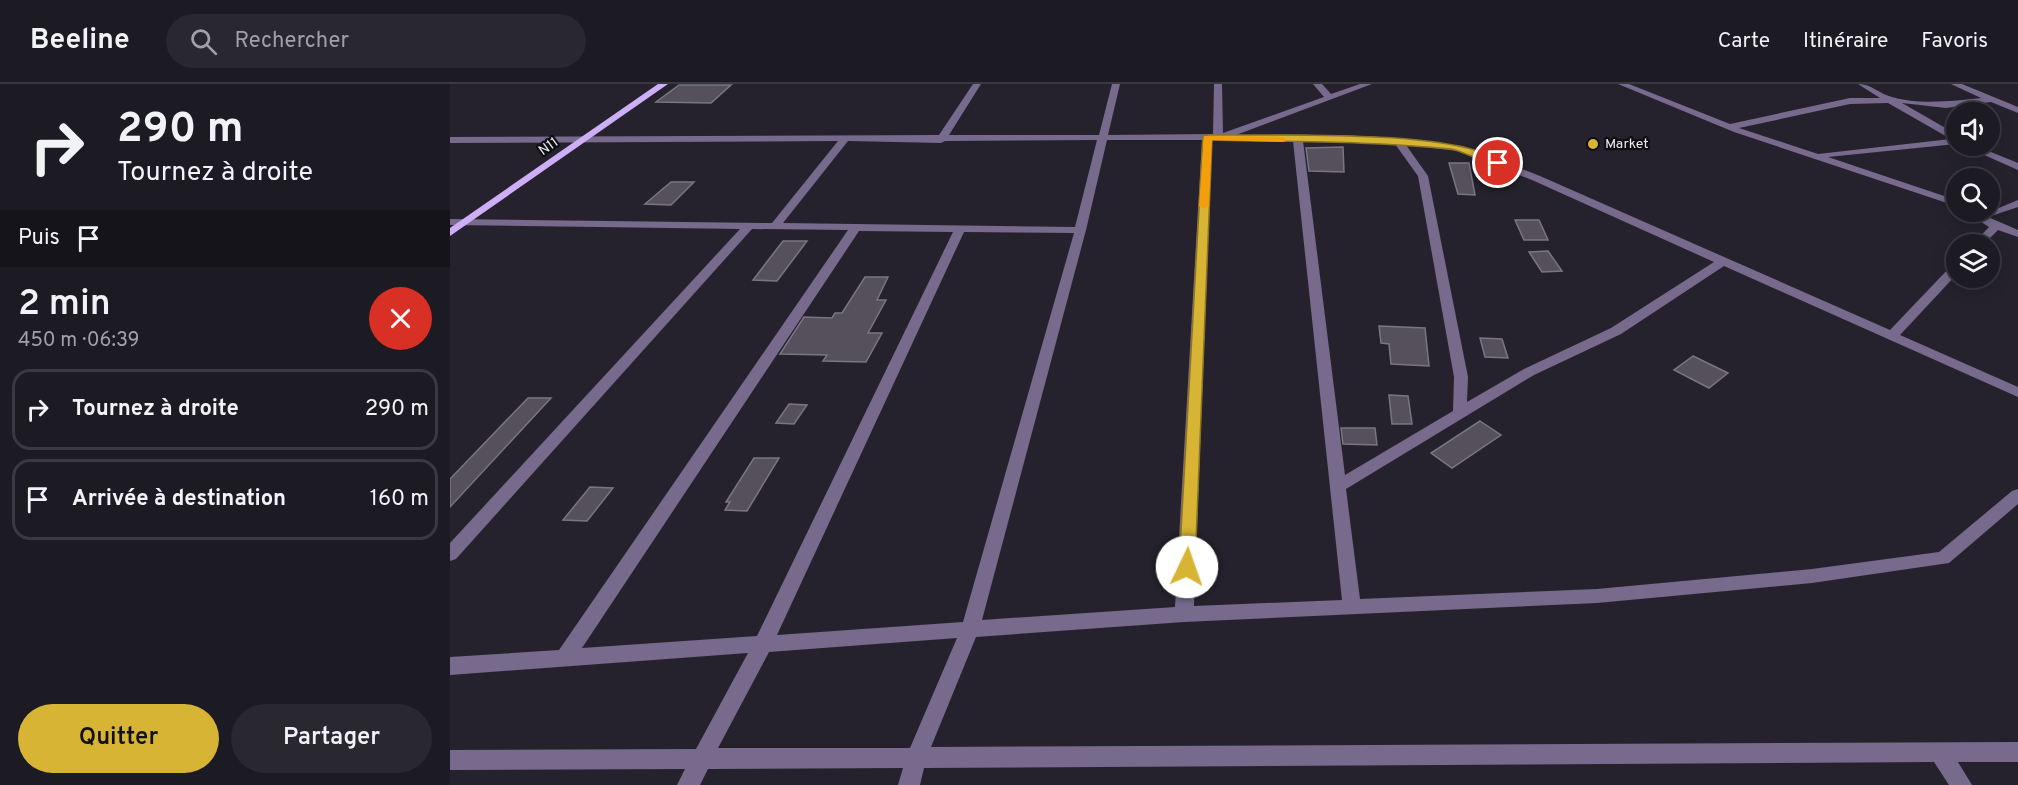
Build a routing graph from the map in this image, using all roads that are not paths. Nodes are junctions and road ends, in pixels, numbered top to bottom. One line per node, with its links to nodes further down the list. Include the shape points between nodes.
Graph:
1 (664, 84): 20 (main road, N11)
2 (976, 84): 22 (street)
3 (1116, 84): 18 (street)
4 (1218, 84): 19 (street)
5 (1317, 84): 12 (street)
6 (1368, 84): 12 (street)
7 (1622, 84): 16 (street)
8 (1862, 84): 14 (street)
9 (1955, 84): 11 (street)
10 (1980, 84): 11 (street)
11 (1973, 91): 13 (street)
12 (1330, 98): 19 (street)
13 (1992, 99): 14 (street, via 1946,105); 15 (street)
14 (1894, 100): 16 (street, via 1825,105); 17 (street)
15 (2018, 110)
16 (1729, 127): 27 (street)
17 (1946, 133)
18 (1103, 138): 19 (street); 22 (street); 41 (street)
19 (1213, 138): 23 (street); 54 (street)
20 (584, 139): 21 (street); 25 (street); 34 (main road, N11)
21 (450, 140)
22 (941, 140): 25 (street)
23 (1298, 140): 26 (street); 50 (street)
24 (1946, 140): 27 (street)
25 (843, 141): 38 (street)
26 (1398, 141): 45 (street, via 1460,148); 49 (street, via 1423,176 1461,377)
27 (1816, 156): 30 (street)
28 (1988, 156): 29 (street)
29 (2018, 166)
30 (1946, 200)
31 (2018, 203): 32 (street)
32 (2000, 208)
33 (450, 222): 34 (street)
34 (469, 222): 37 (street); 42 (main road, N11)
35 (1989, 222): 36 (street)
36 (1996, 226): 43 (street); 44 (street)
37 (748, 227): 38 (street); 52 (street)
38 (774, 227): 39 (street)
39 (855, 228): 40 (street); 57 (street)
40 (960, 229): 41 (street); 56 (street)
41 (1080, 230): 55 (street)
42 (450, 233)
43 (1988, 234)
44 (2018, 234)
45 (1723, 261): 47 (street); 49 (street, via 1616,331 1529,372)
46 (1946, 279): 47 (street)
47 (1892, 336): 48 (street)
48 (2018, 392)
49 (1460, 411): 50 (street)
50 (1338, 486): 53 (street)
51 (2018, 495): 53 (street, via 1943,558 1812,576 1597,596)
52 (450, 554)
53 (1352, 607): 54 (street)
54 (1184, 614): 55 (street)
55 (970, 629): 56 (street); 62 (street)
56 (763, 644): 57 (street); 61 (street)
57 (565, 657): 58 (street)
58 (450, 666)
59 (2018, 752): 60 (street)
60 (1940, 753): 62 (street); 66 (street)
61 (701, 759): 62 (street); 63 (street); 64 (street)
62 (916, 759): 65 (street)
63 (450, 760)
64 (688, 785)
65 (909, 785)
66 (1961, 785)

